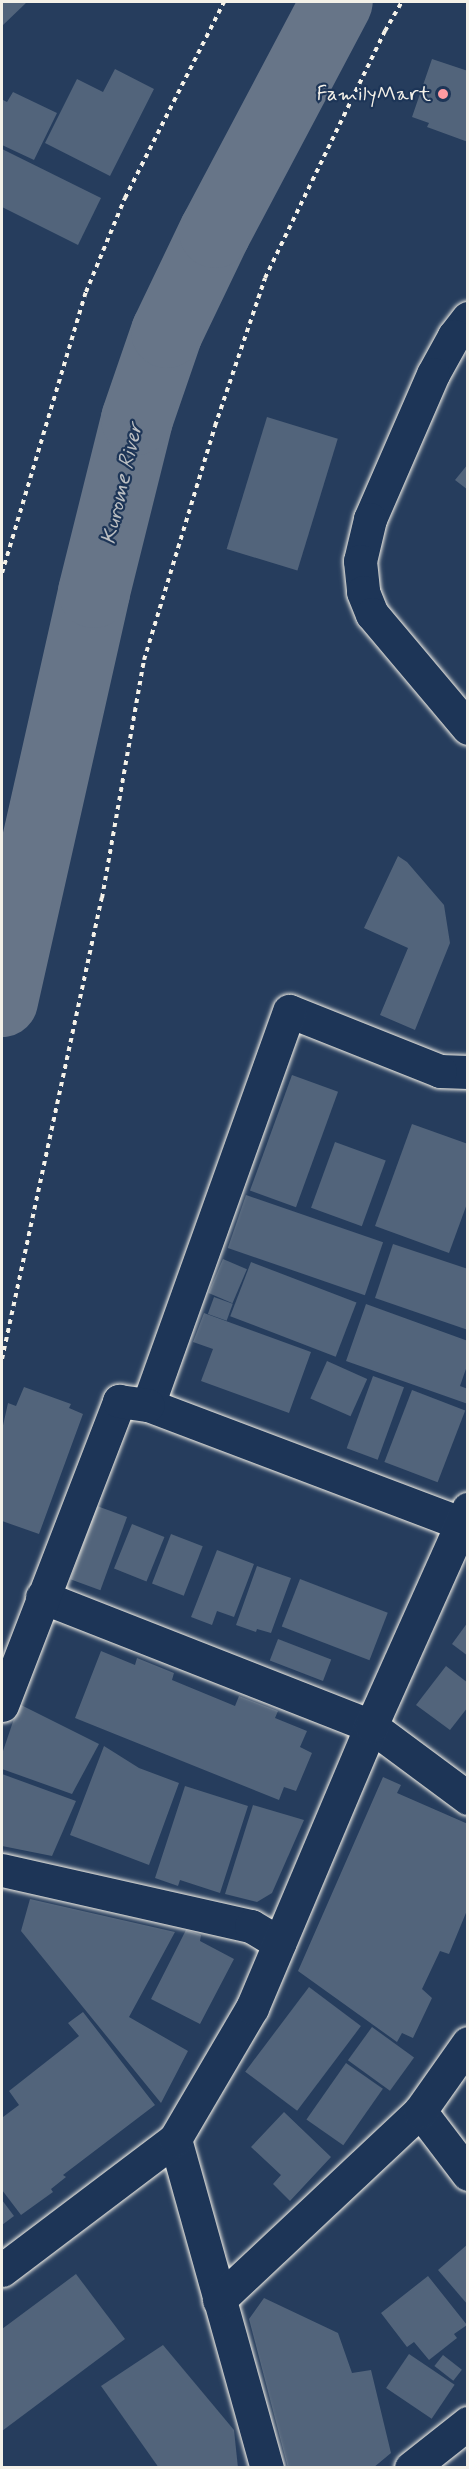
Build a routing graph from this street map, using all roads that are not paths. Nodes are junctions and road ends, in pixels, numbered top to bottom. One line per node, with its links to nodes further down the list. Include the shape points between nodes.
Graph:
1 (468, 318): 2 (street, via 433,374 370,519 360,561 363,592 372,614)
2 (468, 728)
3 (468, 1072): 4 (street, via 440,1071 289,1011)
4 (148, 1405): 5 (street); 6 (street, via 119,1401)
5 (466, 1519): 8 (street)
6 (42, 1597): 7 (street); 8 (street)
7 (2, 1705)
8 (371, 1726): 9 (street); 11 (street)
9 (468, 1798)
10 (2, 1870): 11 (street, via 251,1926)
11 (279, 1943): 14 (street, via 252,2008)
12 (468, 2043): 13 (street)
13 (420, 2111): 15 (street); 17 (street)
14 (175, 2139): 16 (street); 17 (street)
15 (468, 2174)
16 (2, 2270)
17 (219, 2300): 19 (street)
18 (464, 2433): 20 (street)
19 (267, 2468)
20 (411, 2468)

